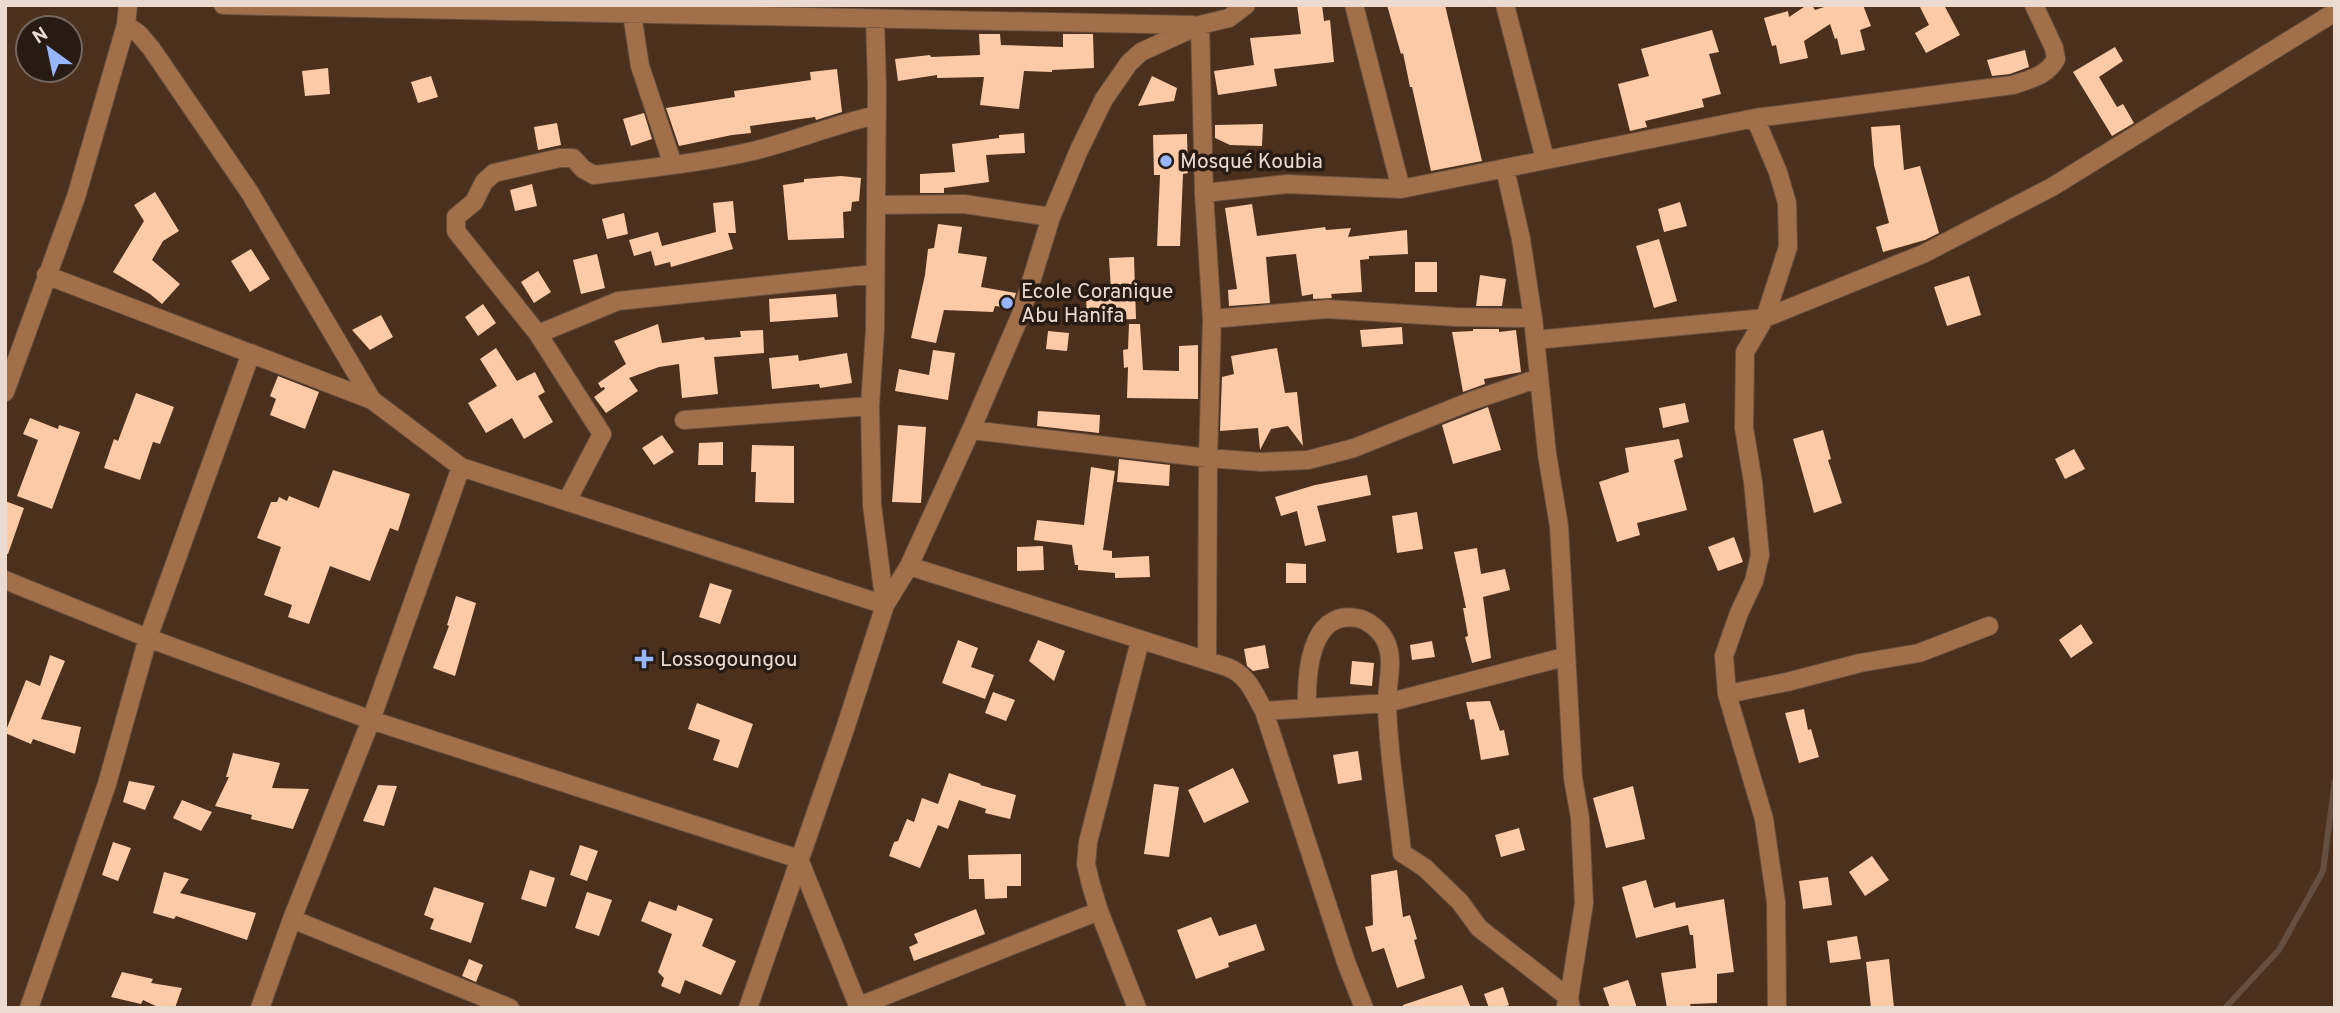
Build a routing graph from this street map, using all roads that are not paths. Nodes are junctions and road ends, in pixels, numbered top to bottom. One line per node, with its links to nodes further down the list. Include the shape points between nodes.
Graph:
1 (128, 5): 10 (street)
2 (223, 5): 8 (street)
3 (1246, 5): 11 (street, via 1230,18)
4 (1354, 5): 17 (street)
5 (1505, 5): 14 (street)
6 (2034, 5): 13 (street, via 2056,54 2048,71 2039,76 2013,85)
7 (2335, 12): 24 (street, via 2052,187 1923,254)
8 (632, 14): 9 (street); 15 (street, via 640,66)
9 (875, 19): 11 (street); 12 (street)
10 (126, 25): 22 (street, via 76,197); 32 (street, via 151,48 250,193)
11 (1200, 25): 18 (street); 20 (street, via 1141,52 1129,63 1104,99)
12 (877, 115): 15 (street, via 755,150); 19 (street)
13 (1755, 118): 14 (street); 24 (street, via 1787,204 1788,247)
14 (1545, 159): 16 (street)
15 (673, 165): 26 (street, via 594,175 573,158 560,158 494,173 474,202 456,216 456,231)
16 (1505, 169): 17 (street); 23 (street)
17 (1401, 189): 18 (street, via 1287,184)
18 (1205, 194): 25 (street)
19 (876, 205): 20 (street, via 964,204); 21 (street)
20 (1051, 217): 35 (street, via 1021,314)
21 (875, 274): 26 (street, via 618,301); 33 (street)
22 (46, 275): 28 (street); 29 (street)
23 (1534, 318): 25 (street, via 1327,309); 27 (street)
24 (1765, 318): 27 (street); 47 (street, via 1745,352 1744,428 1760,555 1724,656)
25 (1212, 319): 36 (street)
26 (538, 334): 38 (street, via 601,434)
27 (1535, 340): 30 (street)
28 (251, 353): 32 (street); 43 (street)
29 (9, 368): 31 (street)
30 (1539, 378): 36 (street, via 1354,449 1308,460); 45 (street, via 1559,526)
31 (5, 392)
32 (372, 400): 37 (street)
33 (870, 406): 34 (street); 41 (street, via 872,505)
34 (684, 420)
35 (971, 430): 36 (street); 39 (street)
36 (1208, 458): 46 (street)
37 (461, 467): 38 (street); 51 (street)
38 (567, 501): 41 (street)
39 (909, 566): 41 (street); 44 (street)
40 (5, 580): 43 (street)
41 (885, 605): 52 (street)
42 (1989, 626): 47 (street, via 1919,653)
43 (148, 638): 51 (street); 57 (street, via 107,784)
44 (1140, 641): 46 (street); 53 (street, via 1088,842 1086,864)
45 (1564, 656): 48 (street); 55 (street, via 1584,903)
46 (1207, 662): 50 (street, via 1237,671)
47 (1727, 694): 63 (street, via 1764,819 1776,902)
48 (1387, 703): 49 (street); 49 (street, via 1390,656 1386,640 1357,618 1342,618 1329,624 1313,648 1306,679); 55 (street, via 1402,853 1425,868 1479,928)
49 (1307, 708): 50 (street)
50 (1264, 711): 62 (street)
51 (371, 720): 52 (street); 54 (street)
52 (799, 859): 56 (street); 60 (street)
53 (1099, 911): 56 (street); 61 (street)
54 (292, 919): 58 (street); 59 (street)
55 (1568, 1004)
56 (859, 1007)
57 (29, 1008)
58 (260, 1008)
59 (510, 1008)
60 (748, 1008)
61 (1137, 1008)
62 (1364, 1008)
63 (1777, 1008)

